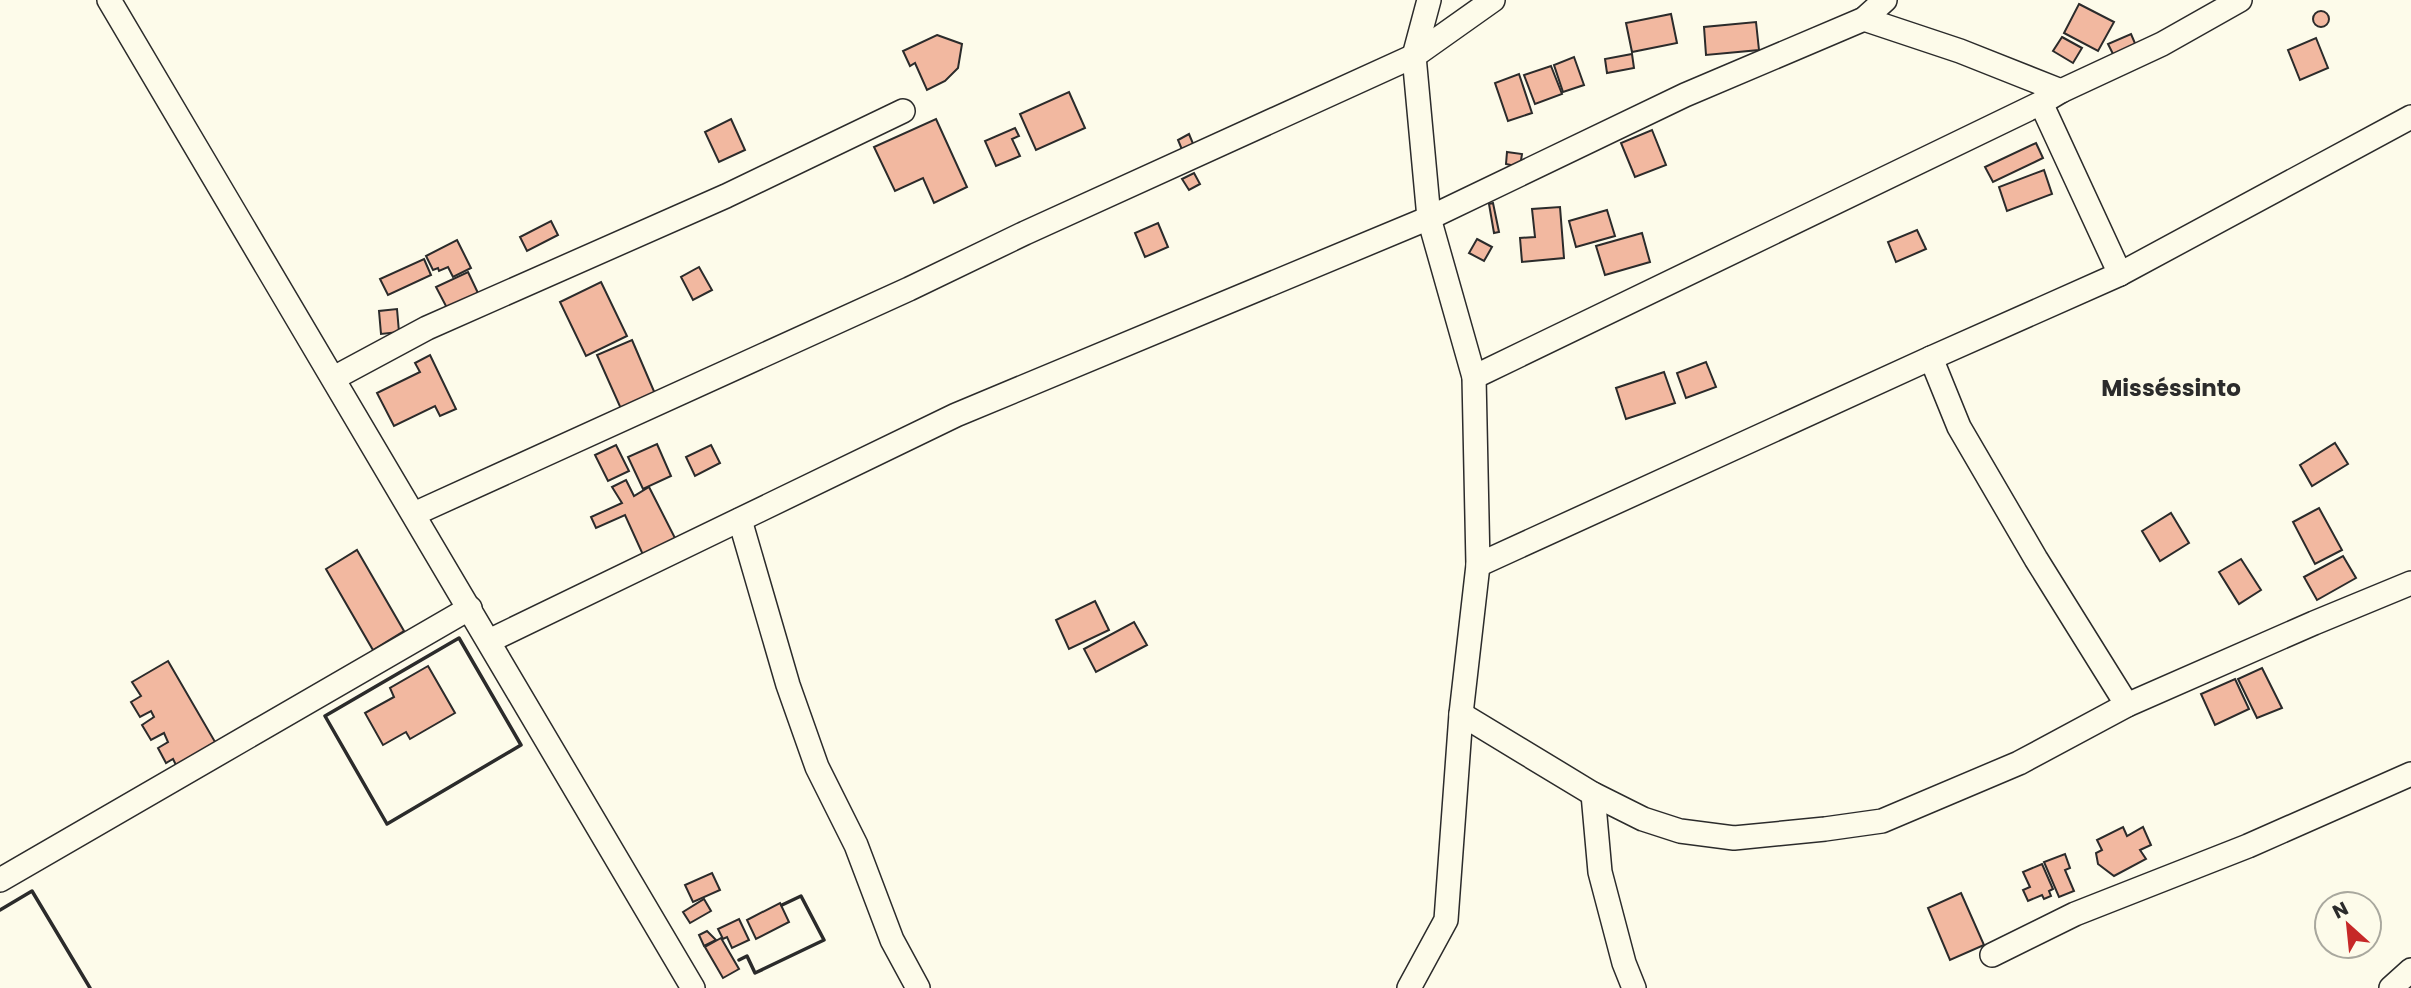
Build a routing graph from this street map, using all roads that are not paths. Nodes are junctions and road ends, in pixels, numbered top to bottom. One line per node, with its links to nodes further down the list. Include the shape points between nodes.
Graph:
1 (109, 0): 15 (street)
2 (1429, 0): 7 (street)
3 (1493, 0): 7 (street)
4 (1885, 0): 6 (street)
5 (2240, 0): 8 (street, via 2162,44)
6 (1864, 19): 8 (street, via 1960,51); 11 (street, via 1685,95)
7 (1414, 56): 11 (street); 16 (street)
8 (2051, 97): 12 (street); 14 (street)
9 (903, 111): 15 (street, via 726,197 427,328)
10 (2411, 117): 12 (street)
11 (1429, 218): 14 (street); 17 (street, via 956,415)
12 (2120, 274): 13 (street)
13 (1931, 358): 18 (street); 22 (street, via 1959,428)
14 (1474, 377): 18 (street)
15 (334, 378): 16 (street)
16 (414, 514): 20 (street)
17 (740, 520): 21 (street); 30 (street, via 817,768 856,845 892,940)
18 (1478, 565): 23 (street)
19 (2411, 583): 22 (street)
20 (470, 608): 21 (street); 26 (street)
21 (489, 641): 29 (street)
22 (2127, 705): 25 (street, via 2019,762 1882,821 1734,838 1680,831)
23 (1461, 714): 25 (street); 31 (street, via 1446,920)
24 (2411, 774): 27 (street, via 2248,846 2076,914)
25 (1593, 794): 32 (street, via 1601,872)
26 (0, 880)
27 (1992, 955)
28 (2411, 970): 33 (street)
29 (693, 988)
30 (918, 988)
31 (1409, 988)
32 (1634, 988)
33 (2391, 988)

